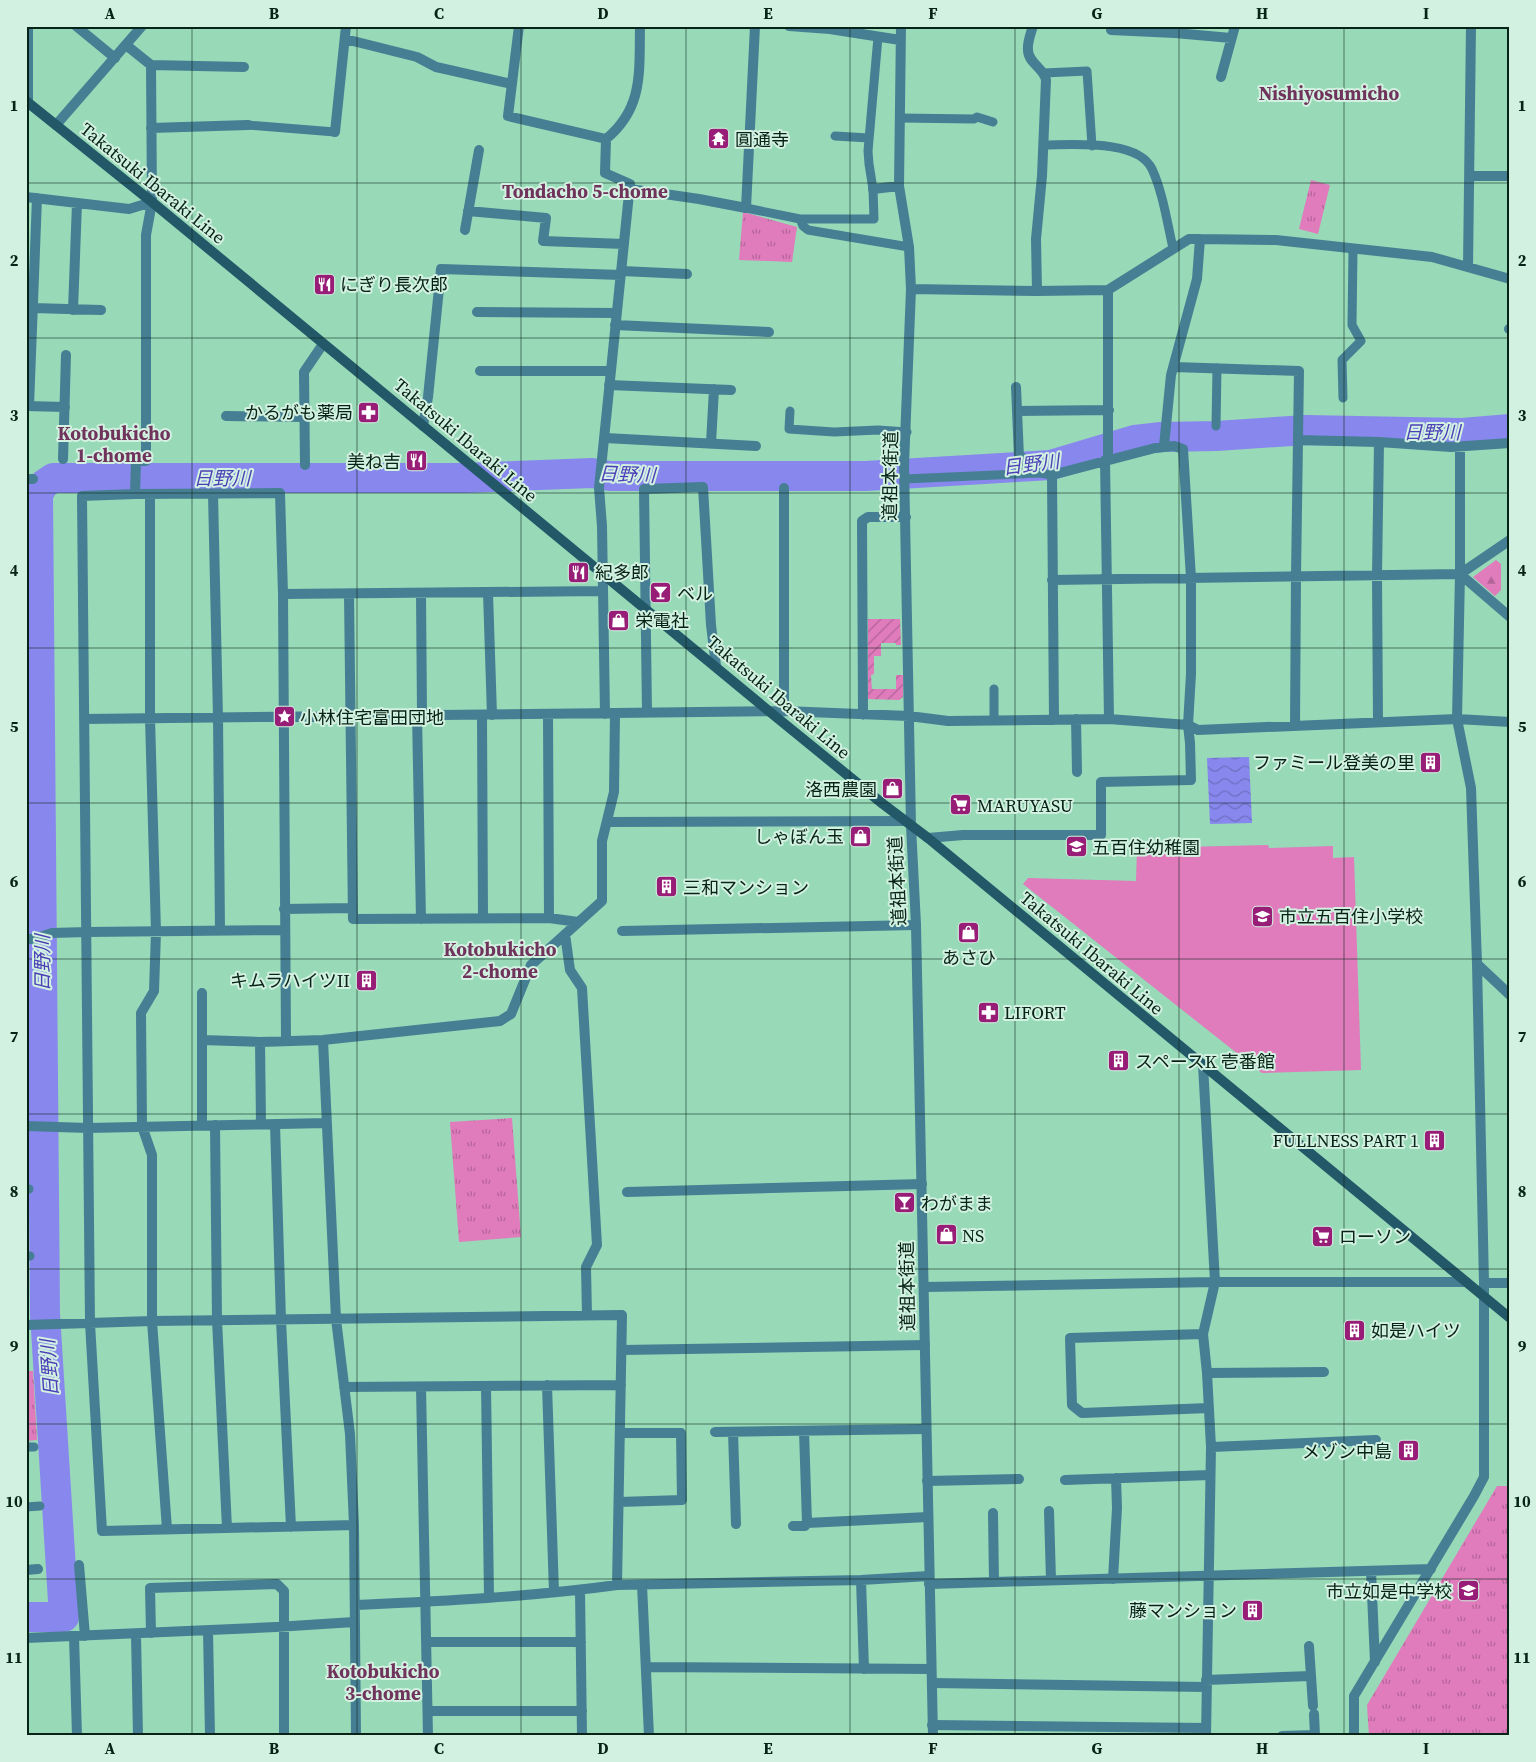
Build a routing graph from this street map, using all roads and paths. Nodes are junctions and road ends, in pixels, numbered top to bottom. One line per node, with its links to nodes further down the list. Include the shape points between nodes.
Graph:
1 (28, 26): 26 (street)
2 (76, 26): 20 (street)
3 (142, 26): 19 (street)
4 (346, 26): 17 (street)
5 (519, 26): 25 (street)
6 (640, 26): 35 (street, via 638,86 629,112 617,130)
7 (755, 26): 48 (street)
8 (789, 26): 15 (street)
9 (901, 26): 18 (street, 道祖本街道)
10 (1033, 26): 23 (street, via 1028,52)
11 (1235, 26): 16 (street)
12 (1471, 26): 39 (street)
13 (1175, 29): 14 (street); 16 (street)
14 (1111, 30)
15 (875, 33): 18 (street); 34 (lane)
16 (1231, 38): 24 (street)
17 (345, 39): 25 (street, via 417,57 436,67); 32 (street)
18 (900, 40): 27 (street, 道祖本街道)
19 (126, 45): 20 (street); 21 (street)
20 (115, 58): 29 (street)
21 (151, 65): 22 (street); 31 (street)
22 (244, 67)
23 (1044, 73): 36 (street); 37 (lane, via 1087,71)
24 (1221, 77)
25 (512, 84): 35 (street, via 508,116)
26 (27, 102): 29 (main road, Takatsuki Ibaraki Line)
27 (900, 118): 28 (lane, via 977,117); 41 (street, 道祖本街道)
28 (993, 122)
29 (56, 125): 46 (main road, Takatsuki Ibaraki Line)
30 (248, 125): 31 (street); 32 (lane)
31 (151, 128): 46 (street)
32 (335, 132)
33 (835, 136): 34 (lane)
34 (869, 138): 42 (lane, via 868,164)
35 (606, 139): 43 (street, via 605,172 630,184)
36 (1044, 145): 37 (lane); 63 (street, via 1036,239)
37 (1092, 146): 55 (lane, via 1122,148 1139,155 1151,167)
38 (478, 150): 49 (street)
39 (1469, 176): 40 (street); 57 (street)
40 (1510, 176)
41 (899, 186): 42 (street); 54 (street, 道祖本街道)
42 (873, 188): 50 (lane, via 874,219)
43 (630, 189): 48 (street); 53 (street)
44 (26, 197): 45 (street)
45 (37, 198): 47 (street); 64 (street)
46 (152, 202): 47 (street, via 129,209); 72 (main road, Takatsuki Ibaraki Line); 109 (street, via 146,235 146,461 136,461)
47 (77, 203): 65 (street)
48 (746, 208): 50 (lane)
49 (468, 211): 51 (street); 53 (street, via 546,218 543,241)
50 (800, 219): 54 (lane, via 808,230)
51 (465, 230)
52 (1200, 239): 55 (street, via 1189,239); 56 (street, via 1276,240); 74 (street, via 1197,279)
53 (624, 244): 58 (street)
54 (909, 247): 61 (street, 道祖本街道)
55 (1173, 248): 62 (street)
56 (1353, 249): 57 (street, via 1432,257); 82 (lane, via 1352,325 1360,341 1342,360)
57 (1468, 267): 60 (street)
58 (622, 273): 59 (street); 68 (street); 90 (street, via 442,269)
59 (686, 274)
60 (1510, 279)
61 (911, 289): 63 (street); 92 (street, 道祖本街道)
62 (1108, 290): 63 (street); 85 (street)
63 (1037, 291)
64 (33, 308): 65 (street); 70 (street)
65 (73, 310): 66 (street)
66 (101, 310)
67 (477, 312): 68 (street)
68 (616, 313): 69 (street)
69 (615, 325): 71 (street); 76 (street)
70 (29, 331): 83 (street)
71 (769, 332)
72 (323, 344): 89 (street, via 304,372); 90 (main road, Takatsuki Ibaraki Line)
73 (66, 355): 84 (street)
74 (1174, 366): 75 (street); 97 (street)
75 (1217, 368): 91 (lane); 93 (street, via 1299,371)
76 (610, 370): 77 (street); 78 (street)
77 (480, 371)
78 (609, 385): 80 (street); 94 (street)
79 (1016, 387): 87 (street)
80 (714, 389): 81 (street); 96 (street)
81 (731, 390)
82 (1343, 398)
83 (28, 406): 84 (street)
84 (64, 406): 102 (street)
85 (1108, 410): 87 (street); 103 (street)
86 (790, 411): 92 (lane, via 789,429)
87 (1017, 411): 101 (street)
88 (226, 416): 89 (street)
89 (305, 417): 104 (street)
90 (423, 426): 114 (main road, Takatsuki Ibaraki Line)
91 (1216, 426)
92 (907, 432): 107 (street, 道祖本街道)
93 (1298, 437): 95 (street); 116 (street)
94 (606, 438): 96 (street); 114 (street, via 600,483)
95 (1379, 442): 100 (street); 117 (street)
96 (712, 443): 99 (street)
97 (1164, 444): 103 (street); 119 (street, via 1183,450)
98 (1510, 444): 100 (street)
99 (756, 446)
100 (1460, 447): 115 (street)
101 (1021, 458): 105 (lane)
102 (63, 459)
103 (1106, 460): 106 (street); 118 (street)
104 (306, 466)
105 (1023, 473): 106 (lane); 107 (lane)
106 (1052, 475): 120 (street)
107 (904, 481): 112 (street, 道祖本街道)
108 (784, 488): 130 (street)
109 (135, 494): 110 (street); 142 (street, via 82,496)
110 (150, 494): 111 (street); 143 (street)
111 (213, 494): 124 (street, via 280,493); 140 (street)
112 (906, 516): 137 (street, via 868,516 862,522); 139 (street, 道祖本街道)
113 (1510, 540): 115 (street)
114 (602, 573): 121 (street); 126 (main road, Takatsuki Ibaraki Line)
115 (1460, 574): 117 (street); 127 (street); 146 (street)
116 (1296, 576): 117 (street); 119 (street); 151 (street)
117 (1377, 576): 149 (street)
118 (1106, 578): 119 (street); 120 (street); 144 (street)
119 (1191, 578): 152 (street)
120 (1052, 580): 148 (street)
121 (602, 591): 123 (street); 134 (street)
122 (421, 593): 123 (street); 125 (street); 135 (street)
123 (488, 593): 136 (street)
124 (283, 594): 125 (street); 141 (street)
125 (349, 594): 138 (street)
126 (645, 608): 128 (main road, Takatsuki Ibaraki Line); 128 (street, via 644,489 703,487); 132 (street)
127 (1510, 617)
128 (716, 666): 131 (main road, Takatsuki Ibaraki Line)
129 (994, 689): 147 (lane)
130 (784, 711): 131 (street); 137 (street)
131 (770, 712): 132 (street); 155 (main road, Takatsuki Ibaraki Line)
132 (648, 713): 134 (street)
133 (548, 714): 134 (street); 136 (street); 160 (street)
134 (610, 714): 154 (street, via 614,792)
135 (420, 715): 136 (street); 138 (street); 161 (street)
136 (487, 715): 159 (street)
137 (863, 715): 139 (street)
138 (350, 716): 141 (street); 157 (street)
139 (909, 716): 147 (street, via 948,721); 155 (street, 道祖本街道)
140 (218, 717): 141 (street); 143 (street); 165 (street)
141 (284, 717): 158 (street)
142 (84, 718): 143 (street); 167 (street)
143 (150, 718): 168 (street)
144 (1109, 718): 145 (street); 152 (street)
145 (1076, 719): 148 (street); 153 (street)
146 (1457, 719): 149 (street); 150 (street); 171 (street, via 1471,788)
147 (994, 720): 148 (street)
148 (1054, 720)
149 (1378, 721): 151 (street)
150 (1510, 722)
151 (1295, 725): 152 (street, via 1198,730)
152 (1188, 726): 156 (street, via 1191,780 1101,782 1101,834)
153 (1077, 772)
154 (607, 822): 155 (street); 162 (street, via 602,841 602,901)
155 (908, 824): 156 (main road, Takatsuki Ibaraki Line); 163 (street, 道祖本街道)
156 (928, 838): 178 (main road, Takatsuki Ibaraki Line)
157 (352, 908): 158 (street); 161 (street, via 353,919)
158 (284, 909): 164 (street)
159 (483, 918): 160 (street); 161 (street)
160 (549, 918): 162 (street)
161 (421, 919)
162 (578, 922): 169 (street)
163 (916, 925): 166 (street); 187 (street, 道祖本街道)
164 (284, 930): 165 (street); 175 (street)
165 (220, 931): 168 (street)
166 (622, 931)
167 (87, 932): 168 (street); 170 (street, via 52,933); 186 (street)
168 (156, 932): 185 (street, via 154,991 141,1013)
169 (565, 934): 176 (street, via 531,965 511,1014 500,1021); 195 (street, via 570,970 582,988 597,1245 586,1267)
170 (26, 939)
171 (1477, 964): 173 (street); 191 (street)
172 (202, 994): 174 (street)
173 (1510, 995)
174 (202, 1040): 177 (street); 182 (street)
175 (286, 1040): 176 (street); 177 (street)
176 (323, 1040): 179 (street)
177 (260, 1042): 180 (street)
178 (1203, 1065): 189 (street); 190 (main road, Takatsuki Ibaraki Line)
179 (327, 1123): 181 (street); 197 (street)
180 (261, 1124): 181 (street); 183 (street)
181 (275, 1124): 199 (street)
182 (202, 1125): 183 (street); 185 (street)
183 (215, 1125): 198 (street)
184 (30, 1126): 186 (street)
185 (142, 1126): 186 (street); 200 (street, via 152,1155)
186 (88, 1128): 201 (street)
187 (922, 1184): 188 (street); 193 (street, 道祖本街道)
188 (627, 1192)
189 (1215, 1282): 190 (street); 193 (street); 203 (street)
190 (1466, 1282): 194 (main road, Takatsuki Ibaraki Line)
191 (1484, 1283): 192 (street); 194 (street)
192 (1510, 1283)
193 (924, 1287): 204 (street, 道祖本街道)
194 (1484, 1297): 196 (main road, Takatsuki Ibaraki Line); 240 (street, via 1484,1477)
195 (587, 1315): 197 (street); 205 (street, via 622,1315)
196 (1510, 1318)
197 (336, 1319): 199 (street); 211 (street)
198 (217, 1320): 199 (street); 200 (street); 237 (street)
199 (281, 1320): 236 (street)
200 (152, 1321): 201 (street); 238 (street)
201 (90, 1323): 202 (street); 238 (street, via 102,1531)
202 (30, 1325)
203 (1203, 1334): 207 (street); 213 (street, via 1070,1338 1072,1405 1082,1413)
204 (925, 1345): 205 (street); 214 (street, 道祖本街道)
205 (622, 1350): 208 (street)
206 (1324, 1372): 207 (street)
207 (1207, 1374): 213 (street)
208 (622, 1385): 210 (street); 218 (street)
209 (486, 1386): 210 (street); 212 (street); 254 (street)
210 (547, 1386): 253 (street)
211 (344, 1387): 212 (street); 234 (street, via 350,1434)
212 (421, 1387): 255 (street)
213 (1209, 1408): 220 (street)
214 (926, 1430): 215 (street); 225 (street, 道祖本街道)
215 (804, 1431): 217 (street); 232 (street)
216 (715, 1432): 217 (street)
217 (733, 1432): 233 (street)
218 (620, 1433): 226 (street); 226 (street, via 681,1433 682,1500)
219 (1376, 1440): 220 (street)
220 (1211, 1447): 221 (street)
221 (1210, 1475): 222 (street); 244 (street)
222 (1116, 1478): 224 (street); 245 (street)
223 (1019, 1479): 225 (street)
224 (1065, 1480)
225 (927, 1482): 231 (street, 道祖本街道)
226 (619, 1502): 250 (street)
227 (40, 1506): 228 (lane)
228 (26, 1507)
229 (1049, 1511): 248 (street)
230 (993, 1513): 249 (street)
231 (928, 1518): 232 (street); 247 (street, 道祖本街道)
232 (807, 1523): 235 (street, via 805,1526)
233 (736, 1524)
234 (354, 1525): 236 (street); 256 (street)
235 (793, 1526)
236 (291, 1527): 237 (street)
237 (227, 1528): 238 (street)
238 (167, 1529)
239 (79, 1565): 262 (street)
240 (1431, 1569): 243 (street); 267 (street)
241 (26, 1570): 242 (street)
242 (38, 1570)
243 (1371, 1571): 244 (street); 267 (street)
244 (1208, 1577): 245 (street); 273 (street)
245 (1113, 1578): 248 (street)
246 (861, 1580): 247 (street); 251 (street); 269 (street)
247 (929, 1580): 249 (street); 270 (street, 道祖本街道)
248 (1051, 1580): 249 (street)
249 (994, 1582)
250 (617, 1585): 251 (street); 252 (street)
251 (642, 1585): 268 (street)
252 (580, 1590): 253 (street); 265 (street)
253 (554, 1592): 254 (street)
254 (489, 1597): 255 (street)
255 (426, 1602): 256 (street); 264 (street)
256 (355, 1605): 257 (street)
257 (354, 1622): 258 (street); 283 (street)
258 (284, 1626): 259 (street); 260 (street, via 284,1591 277,1584 150,1588); 282 (street)
259 (208, 1630): 260 (street); 281 (street)
260 (151, 1633): 261 (street)
261 (136, 1634): 262 (street); 280 (street)
262 (80, 1636): 263 (street); 279 (street)
263 (26, 1638)
264 (427, 1642): 265 (street); 275 (street)
265 (581, 1642): 274 (street)
266 (1309, 1646): 271 (street)
267 (1375, 1662): 288 (street, via 1354,1696)
268 (646, 1667): 269 (street); 286 (street)
269 (864, 1669): 270 (street)
270 (931, 1669): 272 (street, 道祖本街道)
271 (1310, 1676): 273 (street); 278 (street)
272 (932, 1683): 273 (street); 276 (street, 道祖本街道)
273 (1206, 1683): 277 (street)
274 (582, 1711): 275 (street); 285 (street)
275 (428, 1712): 284 (street)
276 (932, 1730): 277 (street)
277 (1206, 1732)
278 (1315, 1735): 287 (street)
279 (77, 1736)
280 (138, 1736)
281 (210, 1736)
282 (284, 1736)
283 (356, 1736)
284 (428, 1736)
285 (582, 1736)
286 (649, 1736)
287 (1282, 1736)
288 (1354, 1736)

